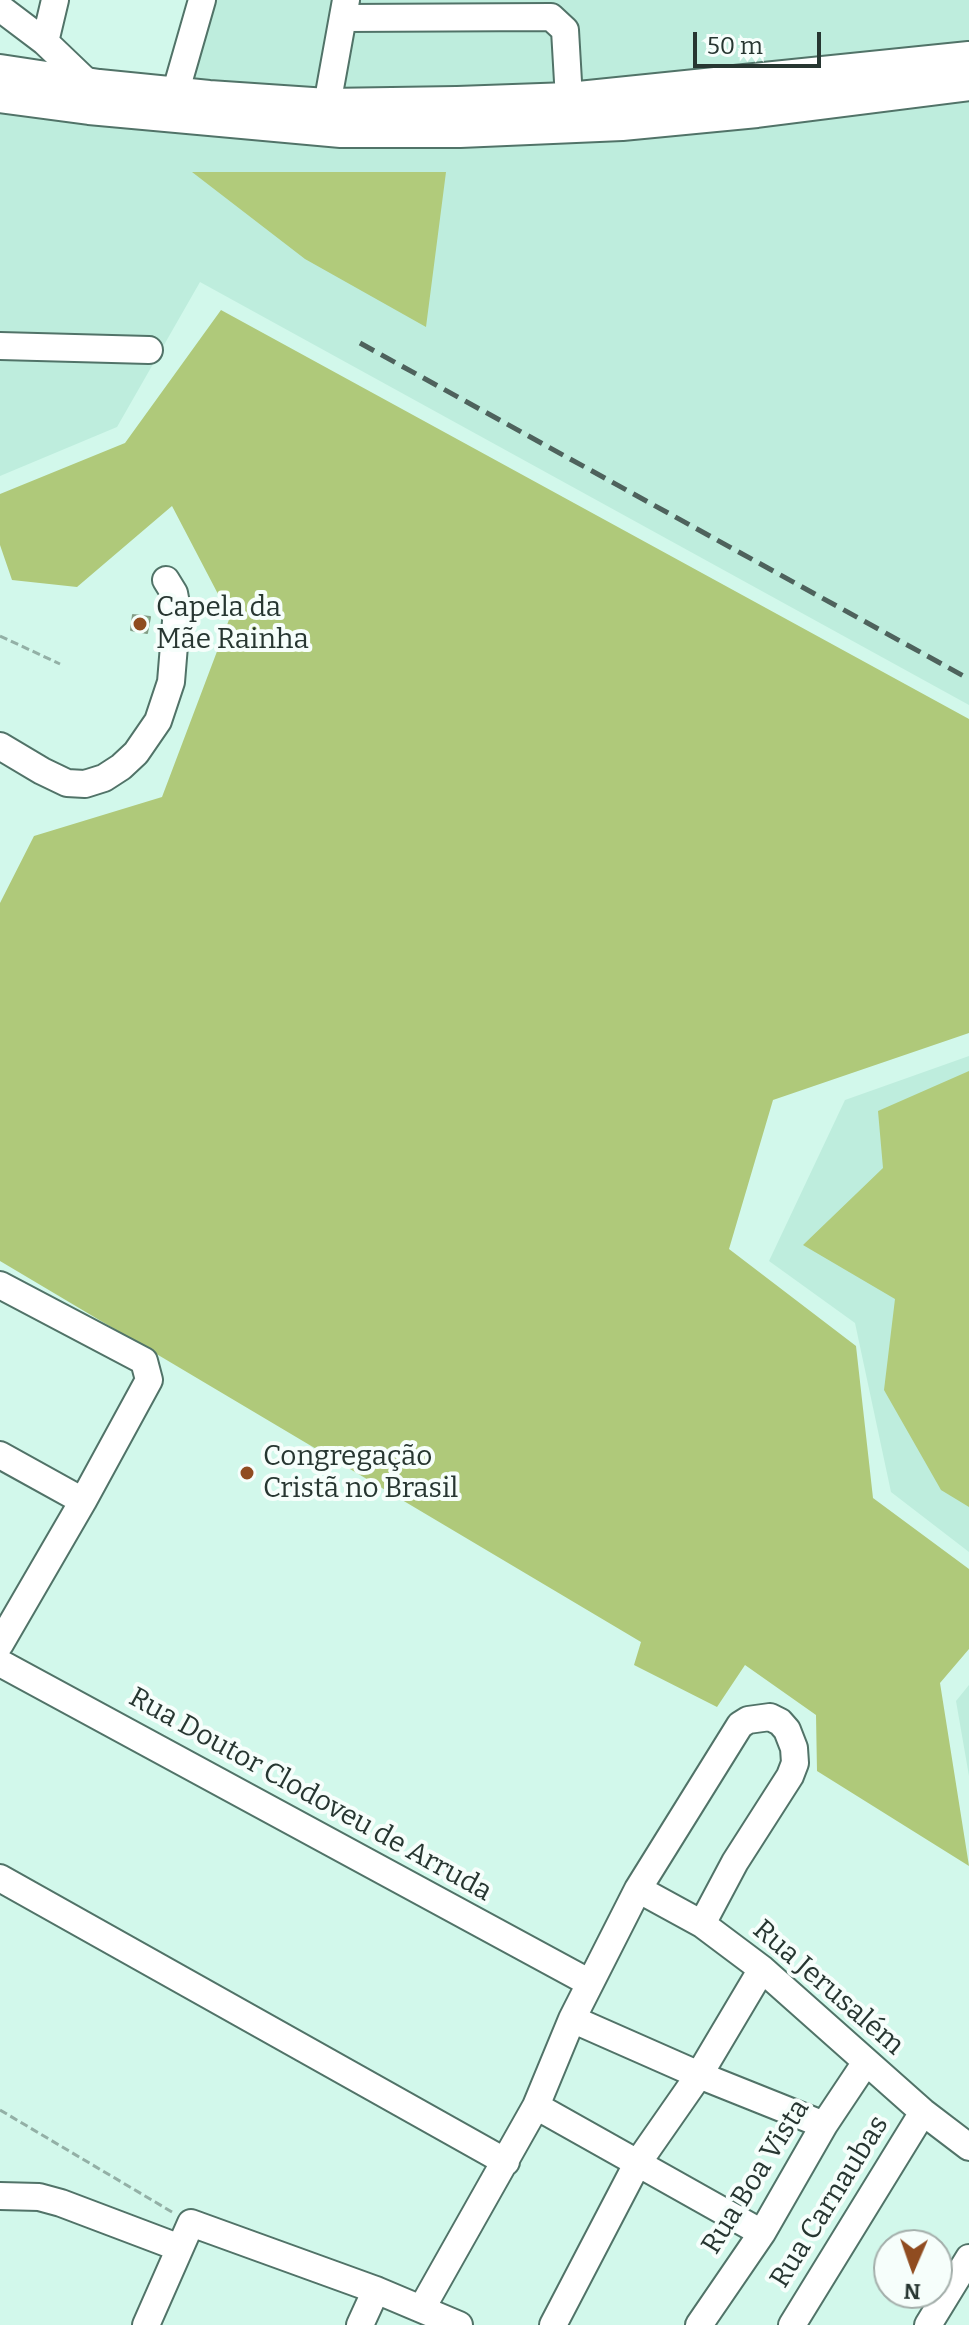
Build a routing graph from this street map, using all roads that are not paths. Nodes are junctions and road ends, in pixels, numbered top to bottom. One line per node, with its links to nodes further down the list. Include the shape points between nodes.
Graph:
1 (55, 0): 6 (street)
2 (184, 0): 11 (street)
3 (202, 0): 11 (street)
4 (0, 8): 6 (street)
5 (345, 9): 13 (street, via 551,17 565,30); 14 (street)
6 (45, 42): 10 (street)
7 (969, 58): 13 (main road)
8 (0, 71): 10 (main road)
9 (969, 84): 15 (main road, via 622,124 460,131 341,131)
10 (90, 85): 11 (main road); 15 (street)
11 (166, 94): 14 (main road)
12 (0, 96): 15 (main road)
13 (569, 99): 14 (main road)
14 (327, 105)
15 (118, 111)
16 (0, 346): 17 (street)
17 (149, 350)
18 (166, 580): 19 (street, via 177,609 171,682 158,721 129,760 104,778 67,783)
19 (0, 746)
20 (0, 1285): 22 (street, via 144,1361 148,1370 146,1388)
21 (0, 1455): 22 (street)
22 (83, 1501): 23 (street)
23 (0, 1644)
24 (0, 1663): 29 (street, Rua Doutor Clodoveu de Arruda)
25 (0, 1878): 37 (street)
26 (638, 1889): 27 (street, Rua Jerusalém); 27 (street, via 740,1725 770,1717 780,1722 794,1748 790,1776); 29 (street)
27 (702, 1924): 28 (street, Rua Jerusalém)
28 (762, 1969): 31 (street, Rua Jerusalém); 32 (street)
29 (590, 1983): 30 (street)
30 (572, 2019): 32 (street); 33 (street)
31 (866, 2062): 34 (street, Rua Jerusalém); 35 (street, Rua Boa Vista)
32 (699, 2075): 35 (street); 38 (street)
33 (536, 2106): 37 (street); 38 (street)
34 (923, 2112): 36 (street, Rua Jerusalém); 50 (street, Rua Carnaubas)
35 (824, 2125): 40 (street, Rua Boa Vista)
36 (969, 2147)
37 (506, 2162): 44 (street)
38 (637, 2164): 40 (street); 48 (street)
39 (0, 2196): 41 (street, via 61,2203)
40 (762, 2233): 49 (street, Rua Boa Vista)
41 (180, 2248): 43 (street, via 191,2223); 45 (street)
42 (969, 2258): 51 (street)
43 (376, 2290): 44 (street); 46 (street)
44 (422, 2308): 47 (street)
45 (146, 2325)
46 (360, 2325)
47 (459, 2325)
48 (553, 2325)
49 (699, 2325)
50 (792, 2325)
51 (928, 2325)

